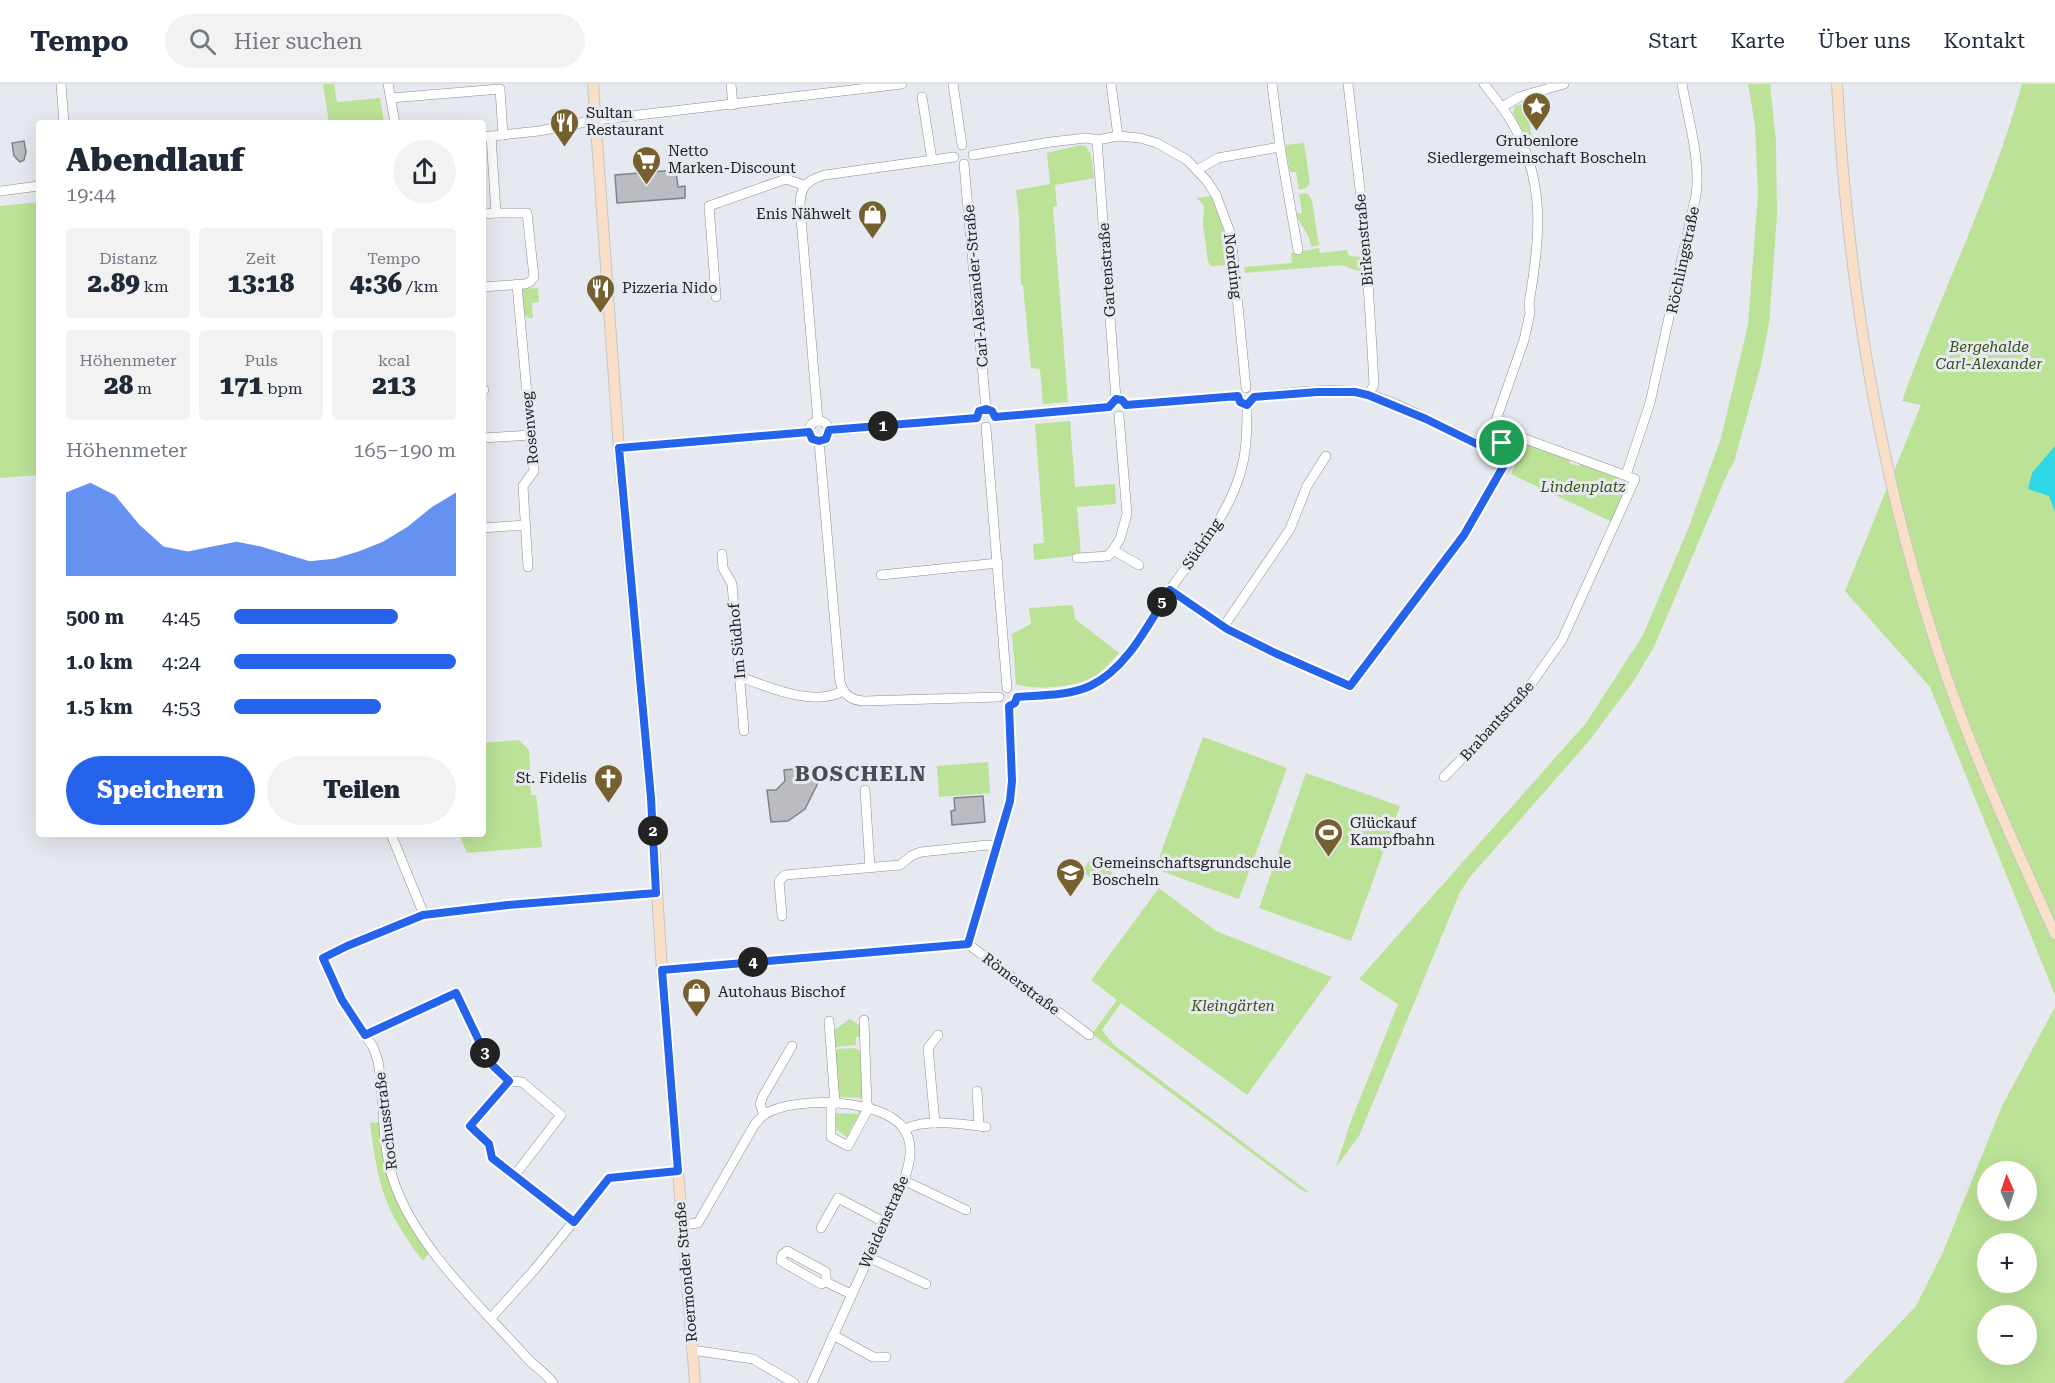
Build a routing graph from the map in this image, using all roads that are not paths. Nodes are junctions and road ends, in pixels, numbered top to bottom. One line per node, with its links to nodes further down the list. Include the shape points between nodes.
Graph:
1 (61, 84): 18 (street)
2 (388, 84): 15 (street)
3 (593, 84): 20 (main road, Roermonder Straße)
4 (731, 84): 16 (street)
5 (902, 84): 16 (street)
6 (953, 84): 25 (street)
7 (1111, 84): 22 (street)
8 (1272, 84): 26 (street)
9 (1348, 84): 42 (street, Birkenstraße, via 1365,233 1374,385)
10 (1484, 84): 17 (street)
11 (1564, 84): 17 (street, via 1519,97)
12 (1682, 84): 63 (street, Röchlingstraße, via 1698,184 1650,403)
13 (1837, 84): 90 (main road, via 1850,237 1869,380 1905,544 1968,736)
14 (922, 97): 29 (street)
15 (391, 98): 19 (street); 21 (street, via 500,89)
16 (733, 105): 20 (street)
17 (1502, 108): 60 (street, via 1514,124 1532,166 1538,216 1530,313 1495,423)
18 (64, 120)
19 (395, 120)
20 (596, 120): 21 (street); 61 (main road, Roermonder Straße)
21 (503, 135): 23 (street)
22 (1118, 136): 24 (street, Nordring); 31 (street, Nordring, via 1157,143)
23 (487, 137): 35 (street)
24 (1097, 140): 27 (street, Nordring, via 1086,138); 45 (street, Gartenstraße)
25 (962, 146): 27 (street, via 971,149); 28 (street)
26 (1280, 147): 31 (street, via 1218,158); 37 (street)
27 (973, 155): 30 (street)
28 (954, 157): 29 (street); 30 (street)
29 (932, 160): 32 (street, via 825,175)
30 (964, 165): 49 (street, Carl-Alexander-Straße)
31 (1197, 170): 41 (street, Nordring, via 1219,200 1231,235)
32 (803, 185): 40 (street, via 786,179 709,206); 53 (street, via 800,206)
33 (36, 186): 34 (street)
34 (0, 191)
35 (496, 213): 36 (street); 38 (street, via 522,211 529,217 534,277)
36 (486, 214)
37 (1298, 250)
38 (518, 284): 39 (street); 57 (street, Rosenweg)
39 (486, 287)
40 (716, 297)
41 (1246, 388): 43 (street); 44 (street)
42 (1368, 395): 44 (street, via 1317,392); 60 (street, via 1483,447)
43 (1238, 396): 46 (street); 47 (street)
44 (1254, 397): 47 (street)
45 (1116, 399): 46 (street); 48 (street)
46 (1126, 405): 50 (street)
47 (1247, 405): 73 (street, Südring, via 1243,465 1233,492 1219,520)
48 (1109, 407): 50 (street, via 1112,414); 51 (street)
49 (986, 409): 51 (street); 52 (street, via 979,411)
50 (1119, 416): 66 (street, via 1127,514)
51 (995, 417): 54 (street, via 993,424)
52 (977, 418): 54 (street); 55 (street)
53 (818, 421): 55 (street, via 824,422); 56 (street)
54 (986, 427): 69 (street)
55 (829, 430): 59 (street, via 826,439)
56 (809, 432): 59 (street, via 812,439); 61 (street)
57 (531, 435): 58 (street); 64 (street, Rosenweg, via 534,471 523,486)
58 (486, 438)
59 (819, 441): 77 (street)
60 (1502, 443): 63 (street, via 1520,437); 74 (street, via 1507,460 1464,535 1350,686)
61 (619, 448): 87 (main road, Roermonder Straße)
62 (1326, 456): 74 (street, via 1307,486 1290,529)
63 (1626, 475): 82 (street, Brabantstraße, via 1635,479 1563,639 1511,710)
64 (524, 525): 65 (street); 71 (street, Rosenweg)
65 (486, 528)
66 (1113, 550): 68 (street, via 1108,556); 70 (street)
67 (722, 554): 75 (street, Im Südhof, via 723,568 732,584)
68 (1077, 558)
69 (998, 563): 72 (street); 76 (street)
70 (1139, 565)
71 (528, 567)
72 (880, 575)
73 (1170, 590): 74 (street); 79 (street, Südring, via 1128,654 1099,681 1074,691)
74 (1224, 626)
75 (741, 677): 77 (street, via 815,697); 81 (street, Im Südhof)
76 (1007, 688): 78 (street); 79 (street)
77 (843, 691): 78 (street, via 864,702)
78 (999, 697): 80 (street, via 1001,703)
79 (1017, 697): 80 (street)
80 (1009, 706): 85 (street, via 1012,781)
81 (744, 731)
82 (1444, 777)
83 (865, 790): 86 (street)
84 (391, 837): 88 (street)
85 (998, 847): 86 (street, via 921,852 900,865); 91 (street)
86 (870, 868): 89 (street, via 785,875 779,881)
87 (656, 893): 88 (street); 92 (main road, Roermonder Straße)
88 (423, 915): 95 (street, Rochusstraße, via 323,958 342,1000)
89 (782, 916)
90 (2055, 934)
91 (968, 944): 92 (street, Römerstraße); 97 (street, Römerstraße)
92 (662, 970): 106 (main road, Roermonder Straße)
93 (864, 1020): 102 (street)
94 (829, 1021): 101 (street)
95 (365, 1035): 99 (street, via 456,993 489,1062); 118 (street, Rochusstraße, via 378,1061 388,1157 403,1204 437,1256)
96 (938, 1035): 104 (street, via 928,1048)
97 (1089, 1035)
98 (792, 1046): 103 (street, via 763,1096 760,1104)
99 (509, 1081): 107 (street, via 470,1126 489,1144 492,1158); 107 (street, via 522,1082 561,1115)
100 (977, 1091): 104 (street, via 983,1127)
101 (833, 1104): 102 (street); 102 (street, via 831,1137 848,1146); 103 (street, via 788,1106)
102 (868, 1107): 105 (street, via 891,1116)
103 (764, 1115): 112 (street, via 698,1223)
104 (935, 1123): 105 (street)
105 (904, 1130): 108 (street, Weidenstraße, via 910,1161)
106 (678, 1171): 110 (street, via 609,1178); 112 (main road, Roermonder Straße)
107 (515, 1175): 110 (street)
108 (903, 1180): 109 (street); 111 (street, Weidenstraße)
109 (966, 1210)
110 (574, 1222): 118 (street)
111 (884, 1222): 113 (street, via 838,1198); 114 (street, Weidenstraße)
112 (683, 1225): 120 (main road, Roermonder Straße)
113 (821, 1228)
114 (868, 1257): 116 (street); 117 (street, Weidenstraße)
115 (826, 1282): 115 (street, via 826,1272 787,1251 782,1255 781,1261 821,1284); 117 (street)
116 (926, 1284)
117 (851, 1294): 119 (street, Weidenstraße)
118 (491, 1318): 122 (street, Rochusstraße)
119 (833, 1335): 121 (street, via 873,1357); 125 (street, Weidenstraße)
120 (692, 1350): 123 (main road, Roermonder Straße); 124 (street, via 753,1359)
121 (886, 1357)
122 (553, 1383)
123 (695, 1383)
124 (794, 1383)
125 (812, 1383)

